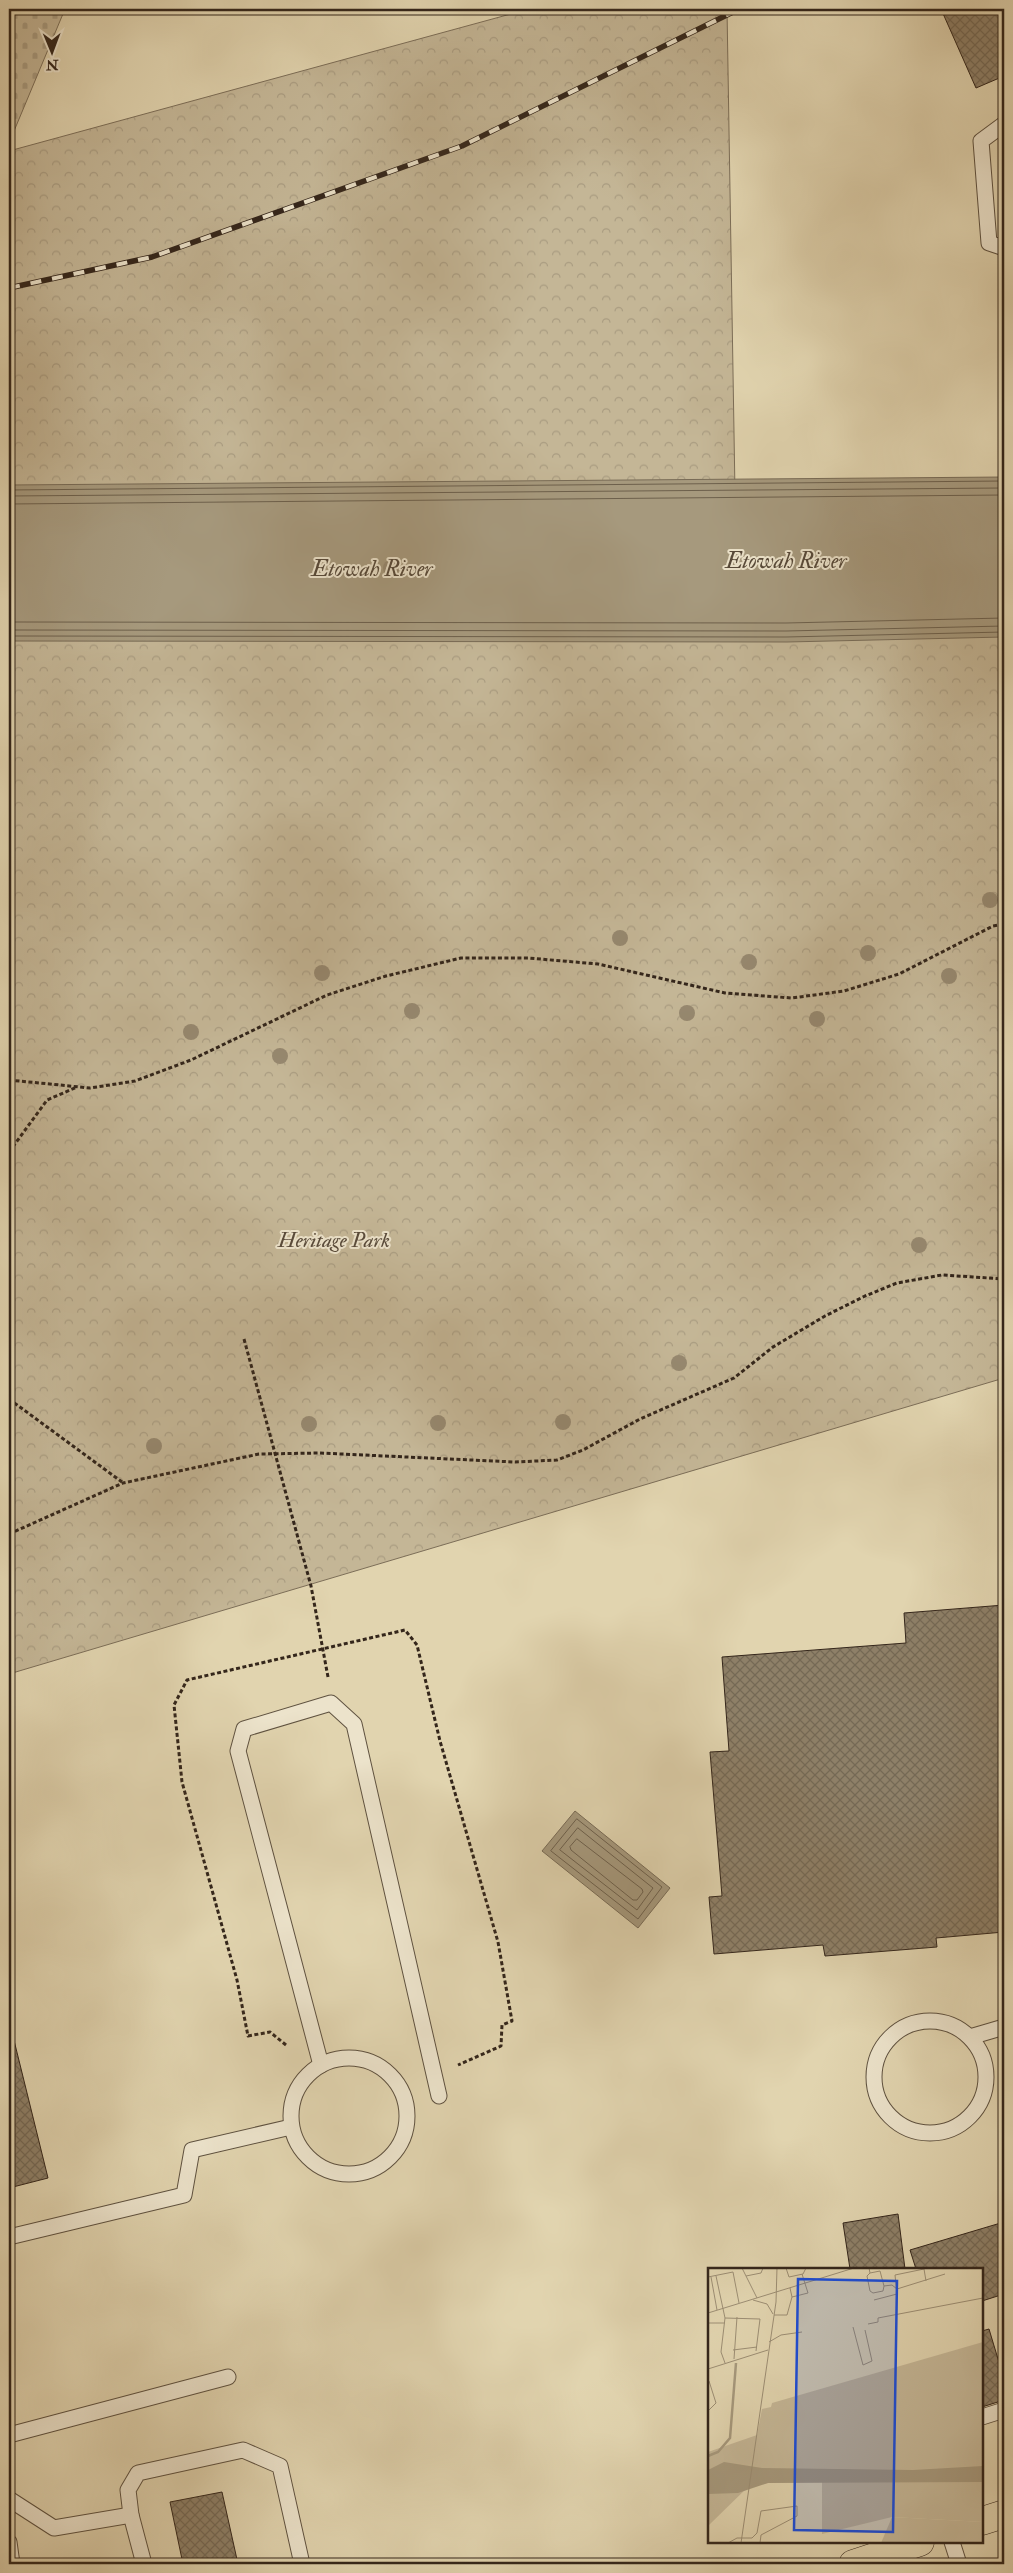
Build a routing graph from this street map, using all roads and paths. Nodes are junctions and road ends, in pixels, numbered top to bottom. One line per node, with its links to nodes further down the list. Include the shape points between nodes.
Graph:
1 (1004, 124): 2 (lane, via 981,141 989,243)
2 (1004, 248)
3 (1004, 924): 5 (path, via 993,926 899,974 844,991 792,998 724,993 598,964 528,958 461,958 386,976 327,995 191,1060 135,1081)
4 (9, 1080): 5 (path)
5 (77, 1087): 6 (path, via 47,1100)
6 (9, 1152)
7 (1004, 1279): 10 (path, via 942,1275 896,1283 825,1316 773,1348 734,1378 640,1419 558,1460 515,1462)
8 (244, 1339): 10 (path)
9 (9, 1399): 11 (path)
10 (275, 1453): 11 (path, via 206,1464); 13 (path, via 311,1586)
11 (123, 1483): 12 (path)
12 (9, 1534)
13 (323, 1650): 14 (path); 17 (path, via 187,1680 174,1705 182,1782 237,1980 248,2036 270,2032); 19 (path, via 405,1630 417,1645 440,1742 498,1942 512,2021 502,2025 501,2046)
14 (331, 1703): 18 (lane, via 244,1729 238,1751); 20 (lane, via 354,1724)
15 (1004, 2027): 16 (lane)
16 (970, 2037): 16 (lane, via 953,2025 931,2021 910,2024 892,2036 879,2054 874,2074 877,2096 888,2115 907,2128 929,2134 952,2130 971,2117 984,2098 987,2075 982,2054)
17 (286, 2045)
18 (321, 2065): 21 (lane, via 299,2084 291,2105); 21 (lane, via 338,2058 362,2059 384,2069 399,2086 407,2110 405,2132 395,2152 384,2162 356,2174 334,2172 314,2163 299,2147)
19 (458, 2065)
20 (439, 2096)
21 (291, 2127): 22 (lane, via 192,2150 184,2195)
22 (9, 2237)
23 (228, 2377): 26 (lane)
24 (1004, 2410): 25 (lane)
25 (983, 2417)
26 (9, 2435)
27 (9, 2499): 29 (lane, via 54,2528)
28 (1004, 2514): 30 (main road)
29 (131, 2515): 35 (lane); 36 (lane, via 128,2490 138,2473 242,2450 280,2466)
30 (983, 2521)
31 (9, 2542): 34 (lane)
32 (917, 2543): 37 (main road)
33 (952, 2543): 38 (lane)
34 (12, 2564)
35 (144, 2564)
36 (302, 2564)
37 (853, 2564)
38 (959, 2564)

